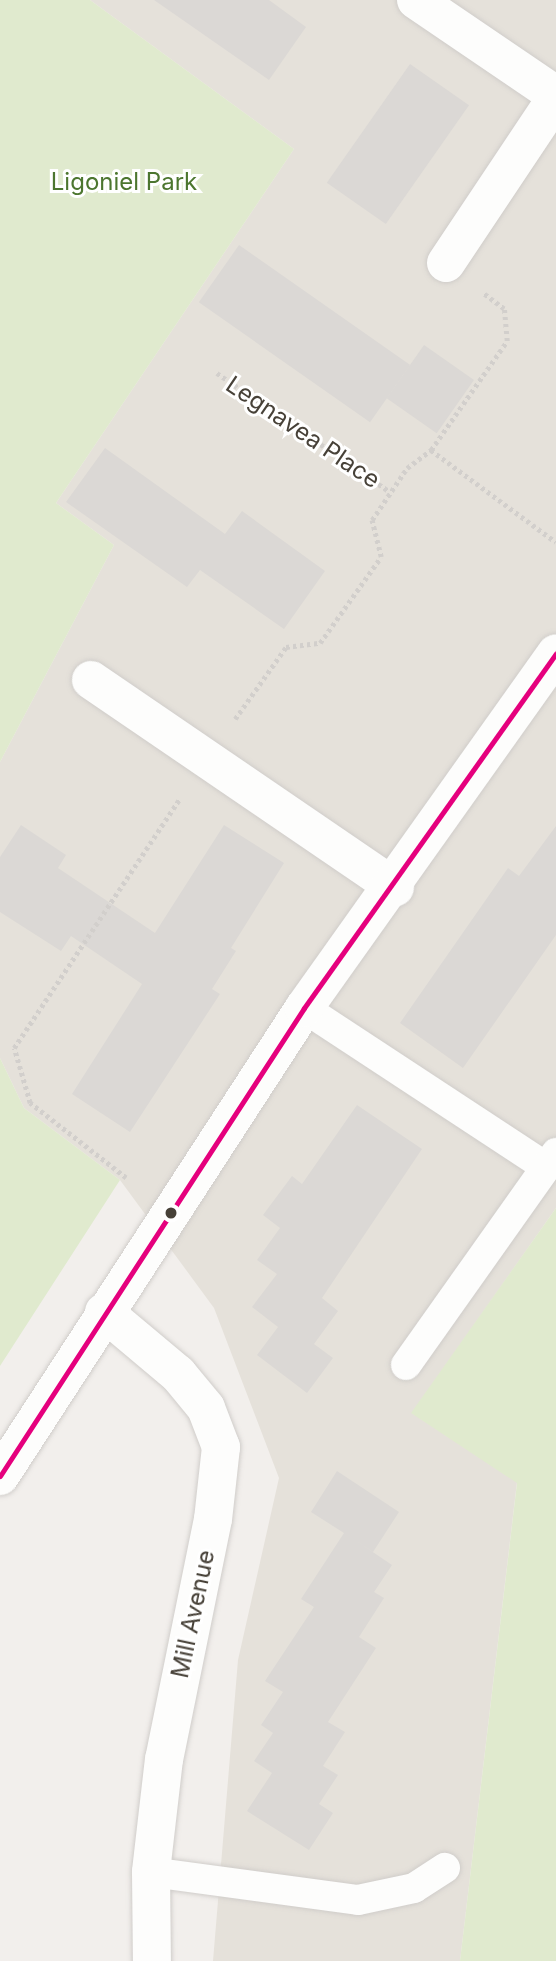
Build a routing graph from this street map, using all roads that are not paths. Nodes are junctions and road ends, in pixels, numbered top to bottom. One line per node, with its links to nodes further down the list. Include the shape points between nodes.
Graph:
1 (416, 0): 2 (street)
2 (556, 97): 3 (street)
3 (446, 263)
4 (556, 653): 6 (street)
5 (91, 680): 6 (street)
6 (395, 887): 7 (street)
7 (304, 1008): 8 (lane); 9 (street)
8 (551, 1160): 10 (lane)
9 (104, 1312): 11 (street); 13 (street, Mill Avenue, via 178,1374 205,1408 220,1447 213,1519 164,1759)
10 (406, 1365)
11 (0, 1476)
12 (445, 1868): 13 (lane, via 414,1888 358,1900)
13 (151, 1872): 14 (street, Mill Avenue)
14 (152, 1961)

